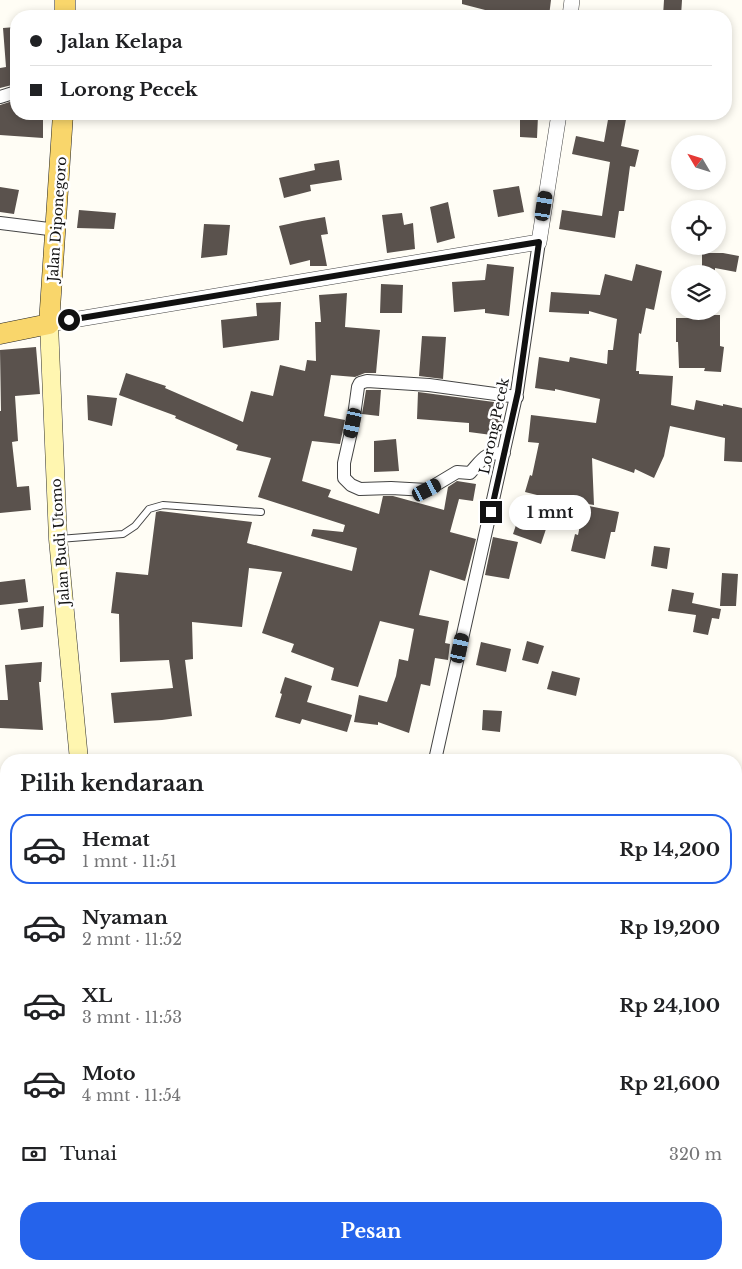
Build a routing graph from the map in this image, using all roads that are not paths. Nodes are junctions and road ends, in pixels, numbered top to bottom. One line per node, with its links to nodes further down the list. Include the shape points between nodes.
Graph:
1 (63, 120): 4 (main road, Jalan Diponegoro)
2 (557, 120): 5 (street)
3 (0, 223): 4 (street)
4 (57, 230): 6 (main road, Jalan Diponegoro)
5 (539, 242): 6 (street); 8 (street, Lorong Pecek)
6 (50, 324): 7 (main road); 11 (main road, Jalan Budi Utomo)
7 (0, 334)
8 (517, 397): 9 (street, Lorong Pecek); 9 (street, via 429,385 360,383 344,478 351,486 360,489 427,490 457,472 470,473 483,457 494,452)
9 (504, 453): 13 (street, Lorong Pecek)
10 (261, 512): 11 (lane, via 163,505 149,509 135,526 123,534)
11 (58, 539): 12 (main road, Jalan Budi Utomo)
12 (79, 754)
13 (436, 754)

